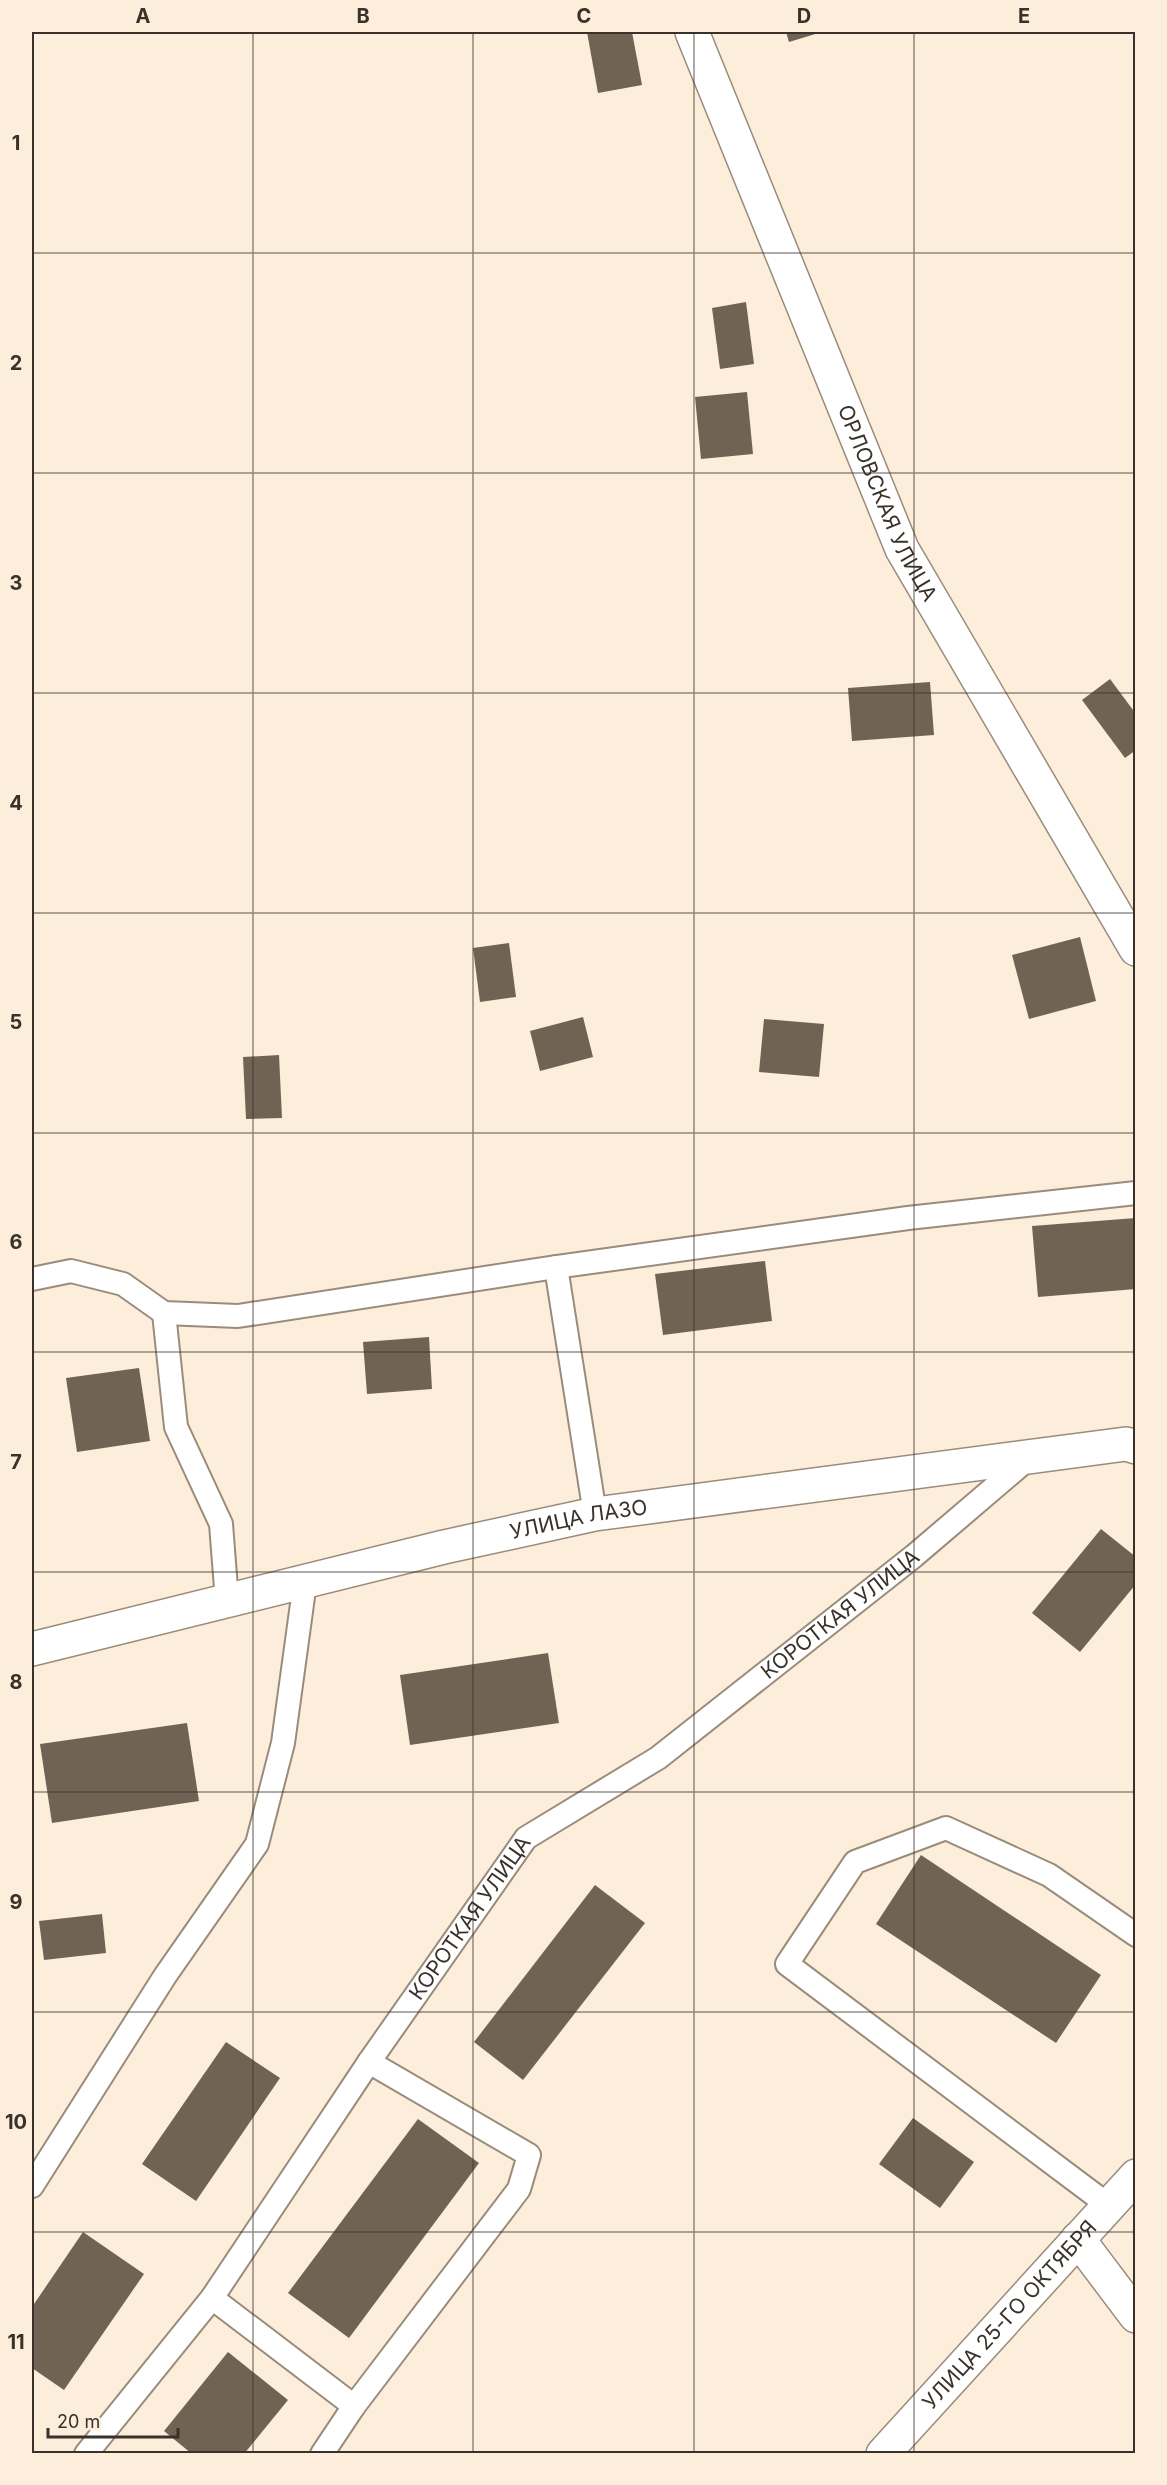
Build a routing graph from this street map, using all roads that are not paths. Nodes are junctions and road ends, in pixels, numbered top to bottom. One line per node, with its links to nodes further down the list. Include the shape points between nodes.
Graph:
1 (692, 32): 2 (street, ОРЛОВСКАЯ УЛИЦА, via 902,549)
2 (1136, 949)
3 (1136, 1193): 4 (lane, via 908,1218)
4 (556, 1267): 6 (lane, via 238,1316); 9 (lane)
5 (32, 1279): 6 (lane, via 71,1271 123,1284)
6 (164, 1312): 11 (lane, via 176,1427 221,1524)
7 (1136, 1447): 8 (street, УЛИЦА ЛАЗО, via 1126,1444)
8 (1030, 1458): 9 (street, УЛИЦА ЛАЗО); 14 (lane, КОРОТКАЯ УЛИЦА, via 914,1556 658,1758 526,1838)
9 (595, 1514): 10 (street, УЛИЦА ЛАЗО)
10 (304, 1582): 11 (street, УЛИЦА ЛАЗО); 16 (lane, via 283,1743 257,1844 165,1976)
11 (227, 1601): 12 (street, УЛИЦА ЛАЗО)
12 (32, 1649)
13 (1136, 1935): 17 (lane, via 1049,1875 946,1828 855,1862 787,1964)
14 (369, 2062): 19 (lane, КОРОТКАЯ УЛИЦА); 21 (lane, via 529,2155 519,2189)
15 (1136, 2176): 17 (street, УЛИЦА 25-ГО ОКТЯБРЯ)
16 (32, 2186)
17 (1108, 2205): 18 (street, УЛИЦА 25-ГО ОКТЯБРЯ)
18 (1078, 2239): 20 (street); 24 (street, УЛИЦА 25-ГО ОКТЯБРЯ)
19 (212, 2298): 21 (lane); 22 (lane, КОРОТКАЯ УЛИЦА)
20 (1136, 2316)
21 (354, 2406): 23 (lane)
22 (86, 2454)
23 (322, 2454)
24 (883, 2454)

